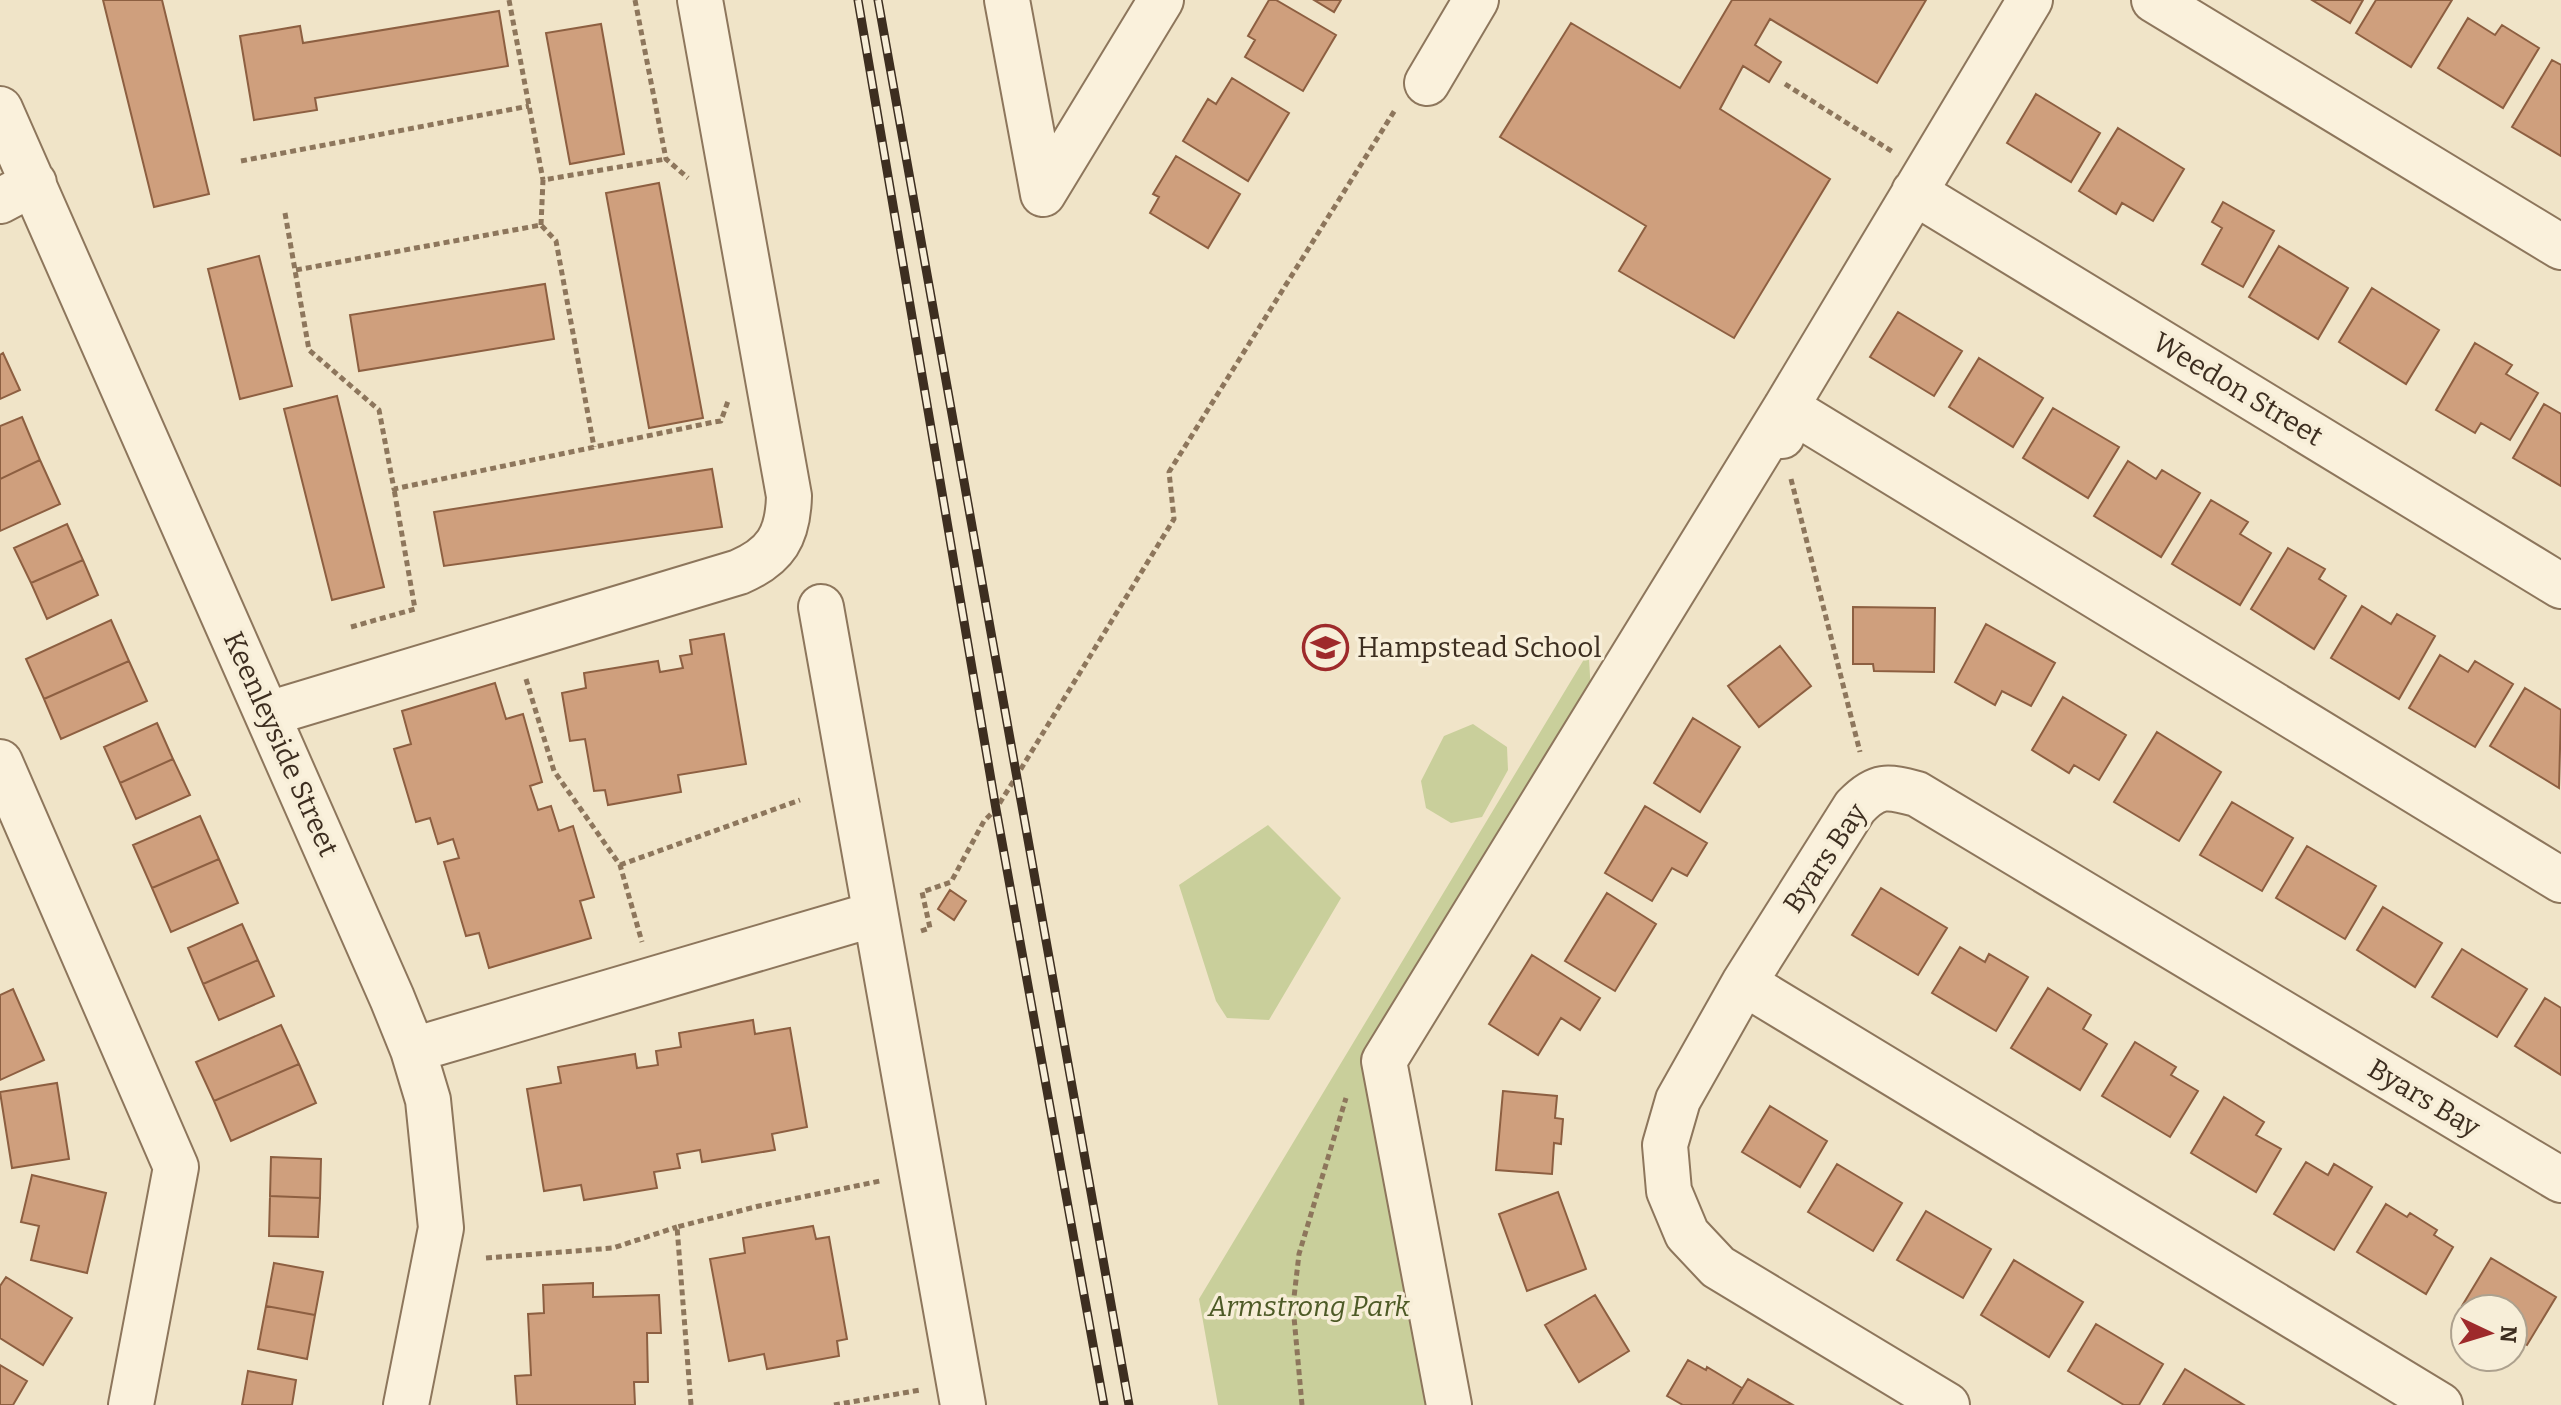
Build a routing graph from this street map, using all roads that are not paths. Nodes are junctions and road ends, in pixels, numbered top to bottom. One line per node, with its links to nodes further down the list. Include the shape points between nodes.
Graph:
1 (700, 0): 15 (street, via 789,496 781,538 763,559 739,572)
2 (1007, 0): 3 (street, via 1043,194)
3 (1161, 0)
4 (1476, 0): 7 (street)
5 (2030, 0): 10 (street)
6 (2154, 0): 11 (street)
7 (1413, 92)
8 (0, 109): 9 (street, Keenleyside Street)
9 (17, 192): 15 (street, Keenleyside Street)
10 (1914, 192): 12 (street); 13 (street, Weedon Street)
11 (2561, 247)
12 (1784, 424): 17 (street); 25 (street, via 1384,1061)
13 (2561, 586)
14 (821, 607): 18 (street)
15 (268, 714): 20 (street, Keenleyside Street)
16 (0, 762): 23 (street, via 176,1167)
17 (2561, 880)
18 (875, 914): 20 (street); 22 (street)
19 (1744, 983): 21 (street, Byars Bay, via 1855,807 1870,792 1895,788 1917,794); 26 (street, Byars Bay, via 1678,1100 1665,1145 1669,1191 1687,1234 1718,1267); 27 (street)
20 (413, 1050): 24 (street, Keenleyside Street, via 428,1100 441,1228)
21 (2561, 1180)
22 (961, 1394)
23 (131, 1405)
24 (406, 1405)
25 (1449, 1405)
26 (1945, 1405)
27 (2440, 1405)

